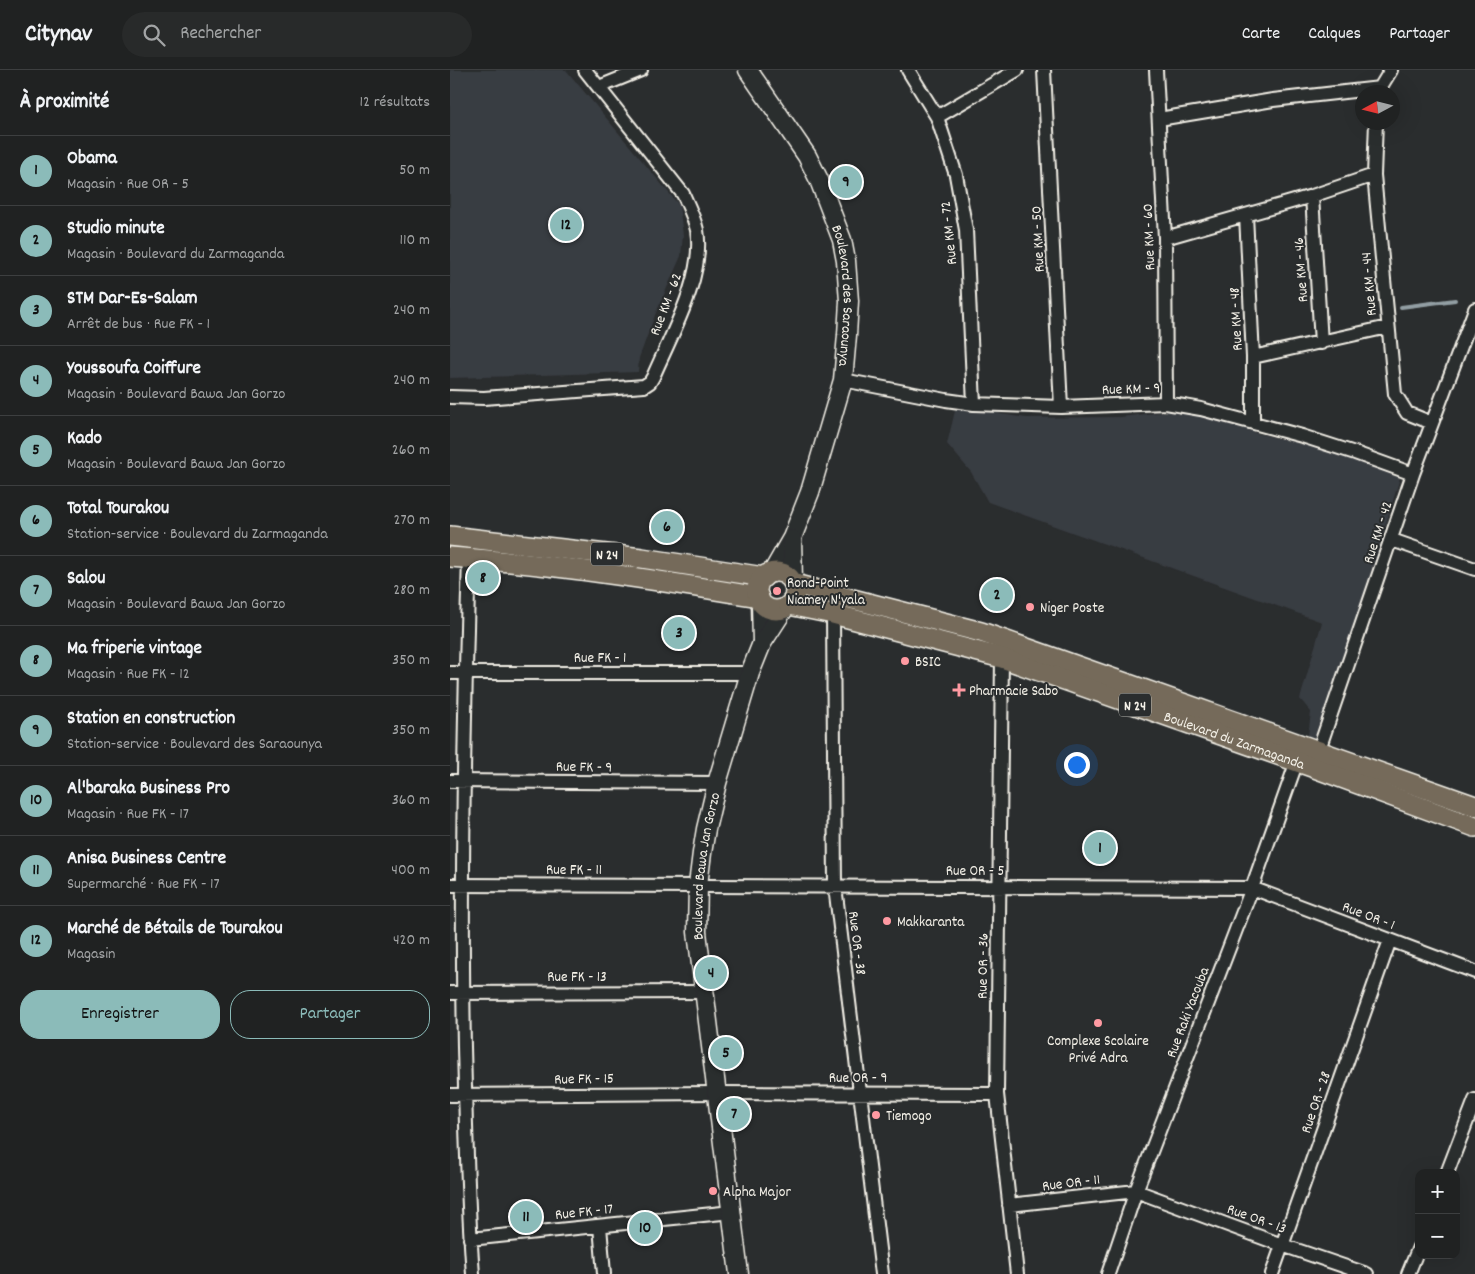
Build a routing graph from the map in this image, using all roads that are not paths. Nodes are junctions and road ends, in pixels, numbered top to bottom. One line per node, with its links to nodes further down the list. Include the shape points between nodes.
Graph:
1 (585, 70): 10 (street, Rue KM - 62)
2 (641, 70): 10 (street)
3 (748, 70): 23 (main road, Boulevard des Saraounya, via 807,156 842,240 848,301)
4 (908, 70): 12 (street, Rue KM - 72)
5 (1017, 70): 12 (street)
6 (1044, 70): 27 (street, Rue KM - 50)
7 (1156, 70): 13 (street, Rue KM - 60)
8 (1391, 70): 9 (street)
9 (1383, 85)
10 (599, 87): 24 (street, Rue KM - 62, via 683,194 697,230 698,259 693,284 654,377 644,386)
11 (1355, 92): 13 (street, via 1272,100)
12 (937, 117): 26 (street, Rue KM - 72, via 956,175 966,230)
13 (1159, 119): 18 (street, Rue KM - 60)
14 (1376, 130): 15 (street, Rue KM - 44)
15 (1374, 175): 16 (street); 20 (street, Rue KM - 44)
16 (1312, 196): 17 (street); 21 (street, Rue KM - 46)
17 (1246, 215): 18 (street); 22 (street, Rue KM - 48)
18 (1164, 238): 25 (street, Rue KM - 60)
19 (1475, 309): 29 (street, Rue KM - 42)
20 (1388, 327): 21 (street); 29 (street, Rue KM - 44, via 1395,394 1407,413)
21 (1321, 343): 22 (street)
22 (1253, 357): 28 (street, Rue KM - 48)
23 (843, 380): 26 (street, Rue KM - 9); 32 (main road, Boulevard des Saraounya, via 810,492)
24 (450, 398)
25 (1166, 403): 27 (street, Rue KM - 9); 28 (street, Rue KM - 9)
26 (974, 404): 27 (street, Rue KM - 9)
27 (1061, 407)
28 (1253, 423): 30 (street, Rue KM - 9, via 1355,452)
29 (1432, 423): 30 (street, Rue KM - 42)
30 (1413, 474): 33 (street, Rue KM - 42)
31 (450, 536): 37 (main road, N 24)
32 (792, 538): 37 (main road, Boulevard des Saraounya); 38 (main road, Boulevard des Saraounya)
33 (1392, 540): 36 (street); 47 (street, Rue KM - 42)
34 (450, 557): 35 (main road, N 24)
35 (469, 558): 39 (main road, N 24, via 626,576); 45 (street)
36 (1475, 569)
37 (768, 575): 38 (main road, via 786,574); 39 (main road, via 758,586)
38 (793, 582): 40 (main road, via 795,595); 47 (main road, Boulevard du Zarmaganda / N 24, via 981,632)
39 (760, 599): 40 (main road, via 773,610); 42 (main road, Boulevard Bawa Jan Gorzo)
40 (786, 607): 41 (main road, Boulevard du Zarmaganda / N 24); 42 (main road, Boulevard Bawa Jan Gorzo)
41 (833, 614): 43 (main road, Boulevard du Zarmaganda / N 24); 55 (street, Rue OR - 38)
42 (762, 643): 46 (main road, Boulevard Bawa Jan Gorzo)
43 (1002, 658): 47 (main road, Boulevard du Zarmaganda / N 24); 56 (street, Rue OR - 36)
44 (450, 673): 45 (street, Rue FK - 1)
45 (466, 673): 46 (street, Rue FK - 1); 49 (street)
46 (750, 673): 50 (main road, Boulevard Bawa Jan Gorzo)
47 (1309, 760): 51 (main road, Boulevard du Zarmaganda / N 24); 52 (main road, Boulevard du Zarmaganda / N 24); 57 (street, Rue Raki Yacouba)
48 (450, 781): 49 (street, Rue FK - 9)
49 (465, 781): 50 (street, Rue FK - 9); 53 (street)
50 (717, 783): 54 (main road, Boulevard Bawa Jan Gorzo)
51 (1475, 806)
52 (1475, 827)
53 (456, 885): 54 (street, Rue FK - 11); 62 (street)
54 (698, 885): 55 (street, Rue OR - 5); 60 (main road, Boulevard Bawa Jan Gorzo, via 697,932)
55 (835, 886): 56 (street, Rue OR - 5); 64 (street, Rue OR - 38)
56 (999, 887): 57 (street, Rue OR - 5); 65 (street, Rue OR - 36)
57 (1252, 888): 58 (street, Rue OR - 1); 71 (street, Rue Raki Yacouba)
58 (1390, 940): 59 (street, Rue OR - 1); 76 (street, Rue OR - 28)
59 (1475, 972)
60 (704, 992): 62 (street, Rue FK - 13); 63 (main road, Boulevard Bawa Jan Gorzo)
61 (450, 993): 62 (street, Rue FK - 13)
62 (463, 993): 66 (street)
63 (718, 1093): 64 (street, Rue OR - 9); 66 (street, Rue FK - 15); 73 (main road, Boulevard Bawa Jan Gorzo)
64 (861, 1093): 65 (street, Rue OR - 9); 81 (street, Rue OR - 38)
65 (997, 1094): 72 (street, Rue OR - 36)
66 (465, 1095): 67 (street, Rue FK - 15); 75 (street)
67 (450, 1096)
68 (1475, 1100): 69 (street)
69 (1472, 1117): 70 (street)
70 (1449, 1169)
71 (1136, 1190): 72 (street, Rue OR - 11); 76 (street, Rue OR - 13); 83 (street, Rue Raki Yacouba)
72 (1008, 1206): 82 (street, Rue OR - 36)
73 (732, 1212): 74 (street, Rue FK - 17); 80 (main road, Boulevard Bawa Jan Gorzo)
74 (600, 1226): 75 (street, Rue FK - 17); 79 (street)
75 (470, 1239): 78 (street)
76 (1282, 1245): 84 (street, Rue OR - 28); 85 (street, Rue OR - 13)
77 (1415, 1257): 86 (street)
78 (473, 1274)
79 (604, 1274)
80 (739, 1274)
81 (882, 1274)
82 (1016, 1274)
83 (1108, 1274)
84 (1272, 1274)
85 (1367, 1274)
86 (1408, 1274)

